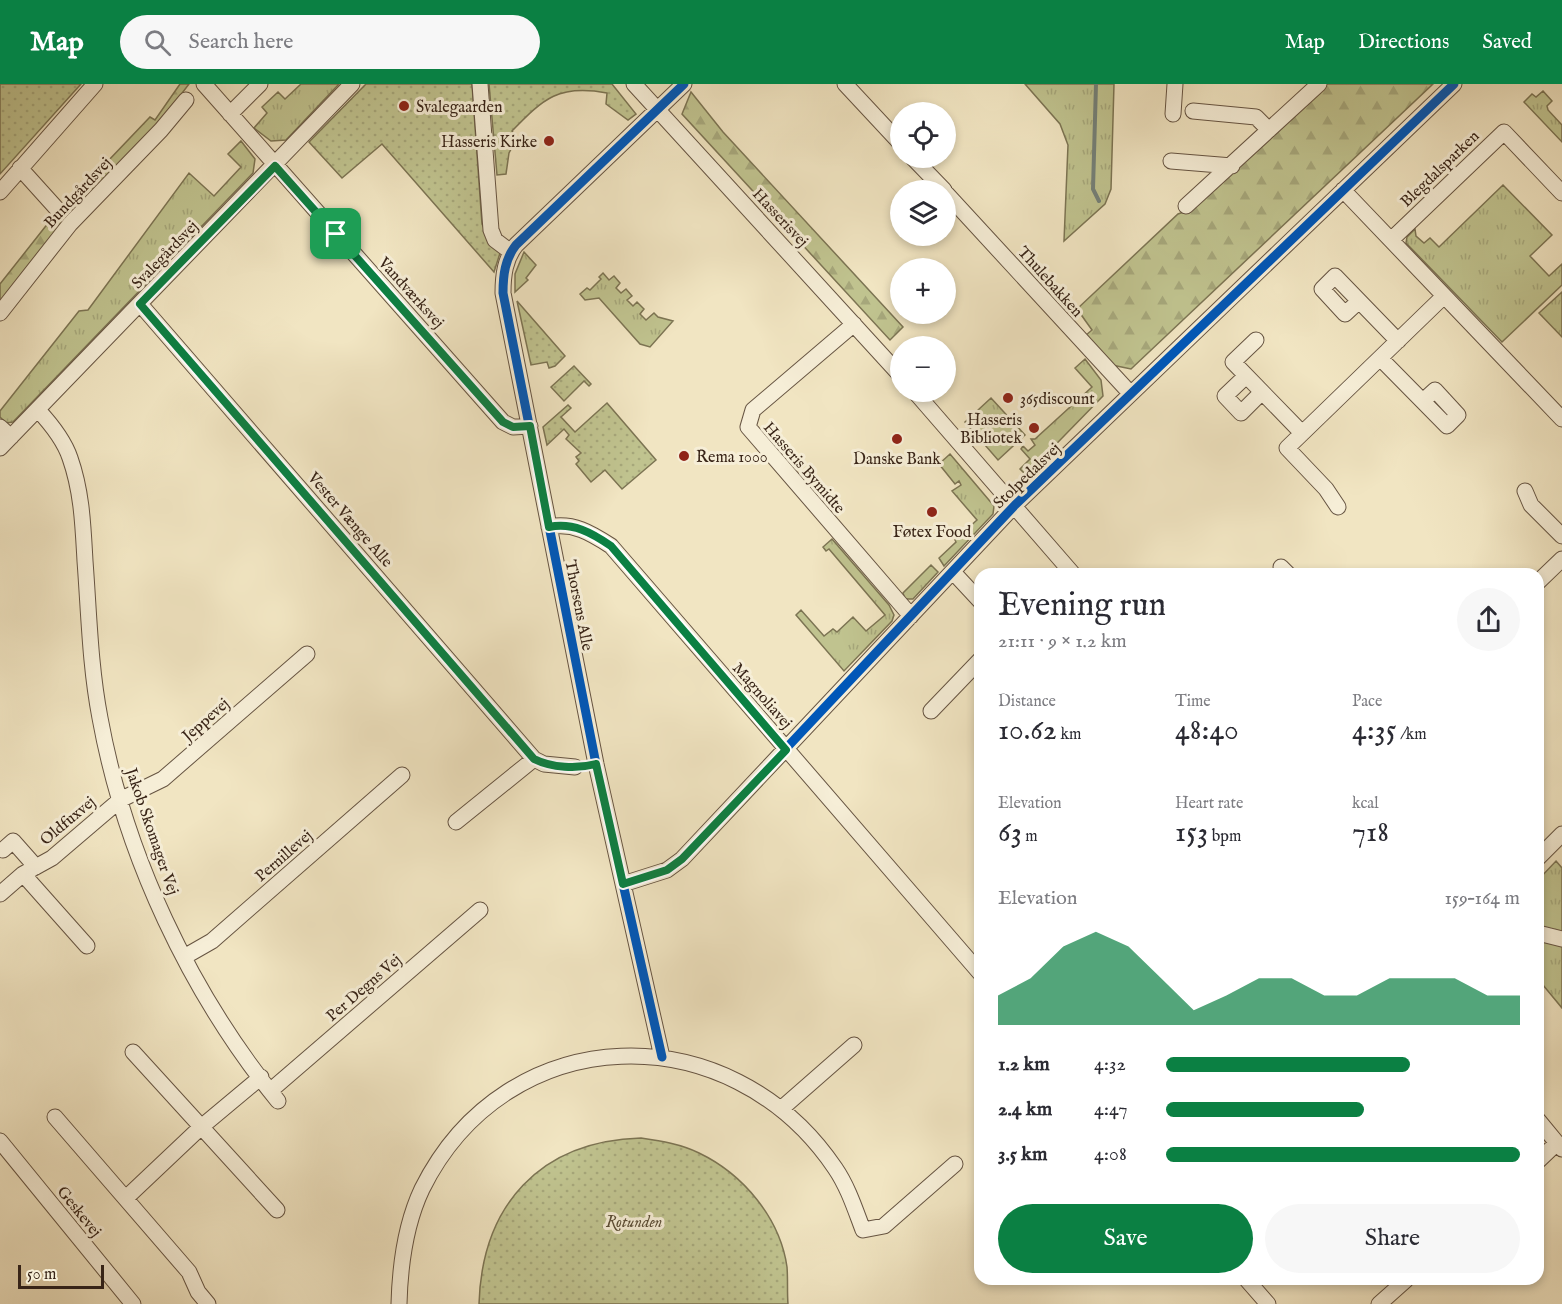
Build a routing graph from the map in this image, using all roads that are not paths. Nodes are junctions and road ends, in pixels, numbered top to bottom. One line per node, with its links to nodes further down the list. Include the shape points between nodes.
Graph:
1 (95, 84): 22 (street)
2 (204, 84): 15 (street, Vandværksvej)
3 (260, 84): 15 (street)
4 (352, 84): 20 (street, Svalegårdsvej)
5 (480, 84): 32 (street, via 491,230 495,240)
6 (634, 84): 13 (street, Hasserisvej)
7 (684, 84): 13 (street)
8 (845, 84): 18 (street)
9 (1175, 84): 16 (street)
10 (1319, 84): 17 (street)
11 (1454, 84): 25 (street, Stolpedalsvej)
12 (186, 100): 36 (street, Bundgårdsvej, via 70,224)
13 (657, 109): 32 (street); 37 (street, Hasserisvej)
14 (1193, 111): 17 (street, via 1256,117)
15 (230, 114): 20 (street, Vandværksvej)
16 (1173, 114)
17 (1269, 130): 21 (street)
18 (890, 132)
19 (1171, 161): 21 (street)
20 (275, 166): 35 (street, Svalegårdsvej); 49 (street, Vandværksvej, via 503,422 513,427)
21 (1232, 166): 29 (street)
22 (20, 168): 26 (street); 30 (street)
23 (922, 168): 24 (street, Thulebakken)
24 (934, 180)
25 (1343, 190): 31 (street); 44 (street, Stolpedalsvej)
26 (0, 192)
27 (1562, 193): 31 (street, Blegdalsparken, via 1504,132)
28 (956, 204): 44 (street, Thulebakken)
29 (1186, 206)
30 (57, 209)
31 (1391, 240): 33 (street)
32 (511, 252): 49 (street, Thorsens Alle, via 503,276 503,292)
33 (1444, 296): 39 (street); 48 (street)
34 (1359, 301): 39 (street)
35 (140, 304): 47 (street, Svalegårdsvej); 68 (street, Vester Vænge Alle)
36 (0, 313)
37 (854, 324): 41 (street, Hasserisvej); 63 (street, Hasseris Bymidte, via 753,410 748,427)
38 (1256, 340): 42 (street, via 1233,362)
39 (1398, 341): 40 (street)
40 (1380, 358): 45 (street); 51 (street)
41 (890, 364)
42 (1246, 375): 43 (street); 43 (street, via 1225,396 1241,413)
43 (1262, 392): 51 (street)
44 (1130, 393): 54 (street, Stolpedalsvej)
45 (1423, 401)
46 (924, 402): 54 (street)
47 (38, 410): 50 (street, Svalegårdsvej); 71 (street, Jakob Skomager Vej, via 63,442 79,484 91,655 100,719)
48 (1562, 419)
49 (530, 426): 56 (street, Thorsens Alle)
50 (6, 432): 52 (street, Svalegårdsvej)
51 (1302, 433): 55 (street, via 1287,448)
52 (0, 448)
53 (1525, 491): 57 (street, via 1531,505)
54 (1015, 505): 59 (street); 60 (street, Stolpedalsvej)
55 (1338, 507)
56 (549, 527): 67 (street, Magnoliavej, via 572,526 611,546); 77 (street, Thorsens Alle)
57 (1562, 536)
58 (1562, 559): 61 (street)
59 (1068, 568)
60 (953, 572): 62 (street); 63 (street, Stolpedalsvej)
61 (1544, 576)
62 (974, 595)
63 (911, 616): 67 (street, Stolpedalsvej)
64 (307, 654): 71 (street, Jeppevej, via 163,779)
65 (974, 666): 66 (street)
66 (931, 711)
67 (786, 750): 77 (street, Stolpedalsvej, via 682,859 667,870); 84 (street, Magnoliavej)
68 (534, 759): 69 (street); 72 (street)
69 (575, 767)
70 (402, 775): 83 (street, Pernillevej, via 212,941)
71 (120, 800): 76 (street, Oldfuxvej, via 52,858); 83 (street, Jakob Skomager Vej, via 149,881)
72 (456, 822)
73 (1562, 834): 75 (street)
74 (3, 850): 76 (street, Oldfuxvej, via 14,841)
75 (1544, 852)
76 (29, 870): 78 (street, Oldfuxvej); 82 (street, Oldfuxvej)
77 (623, 884): 87 (street, Thorsens Alle)
78 (0, 894)
79 (480, 910): 89 (street, Per Degns Vej)
80 (1544, 934): 81 (street)
81 (1562, 939)
82 (87, 946)
83 (183, 957): 88 (street, Jakob Skomager Vej)
84 (974, 966)
85 (854, 1045): 90 (street)
86 (133, 1052): 93 (street)
87 (662, 1057): 90 (street, via 714,1070); 104 (street, via 618,1055 542,1074 472,1121 447,1149 422,1190 400,1265)
88 (261, 1077): 89 (street, Jakob Skomager Vej); 93 (street)
89 (274, 1096)
90 (781, 1108): 97 (street, via 836,1169 863,1230 884,1226)
91 (56, 1117): 98 (street)
92 (1544, 1127): 95 (street)
93 (200, 1128): 98 (street); 99 (street)
94 (0, 1142): 102 (street, Geskevej)
95 (1559, 1146): 96 (street)
96 (1544, 1157)
97 (955, 1164)
98 (126, 1198): 103 (street, via 189,1272)
99 (277, 1210)
100 (1252, 1285): 105 (street)
101 (1400, 1285): 106 (street)
102 (133, 1304)
103 (208, 1304)
104 (399, 1304)
105 (1269, 1304)
106 (1379, 1304)

